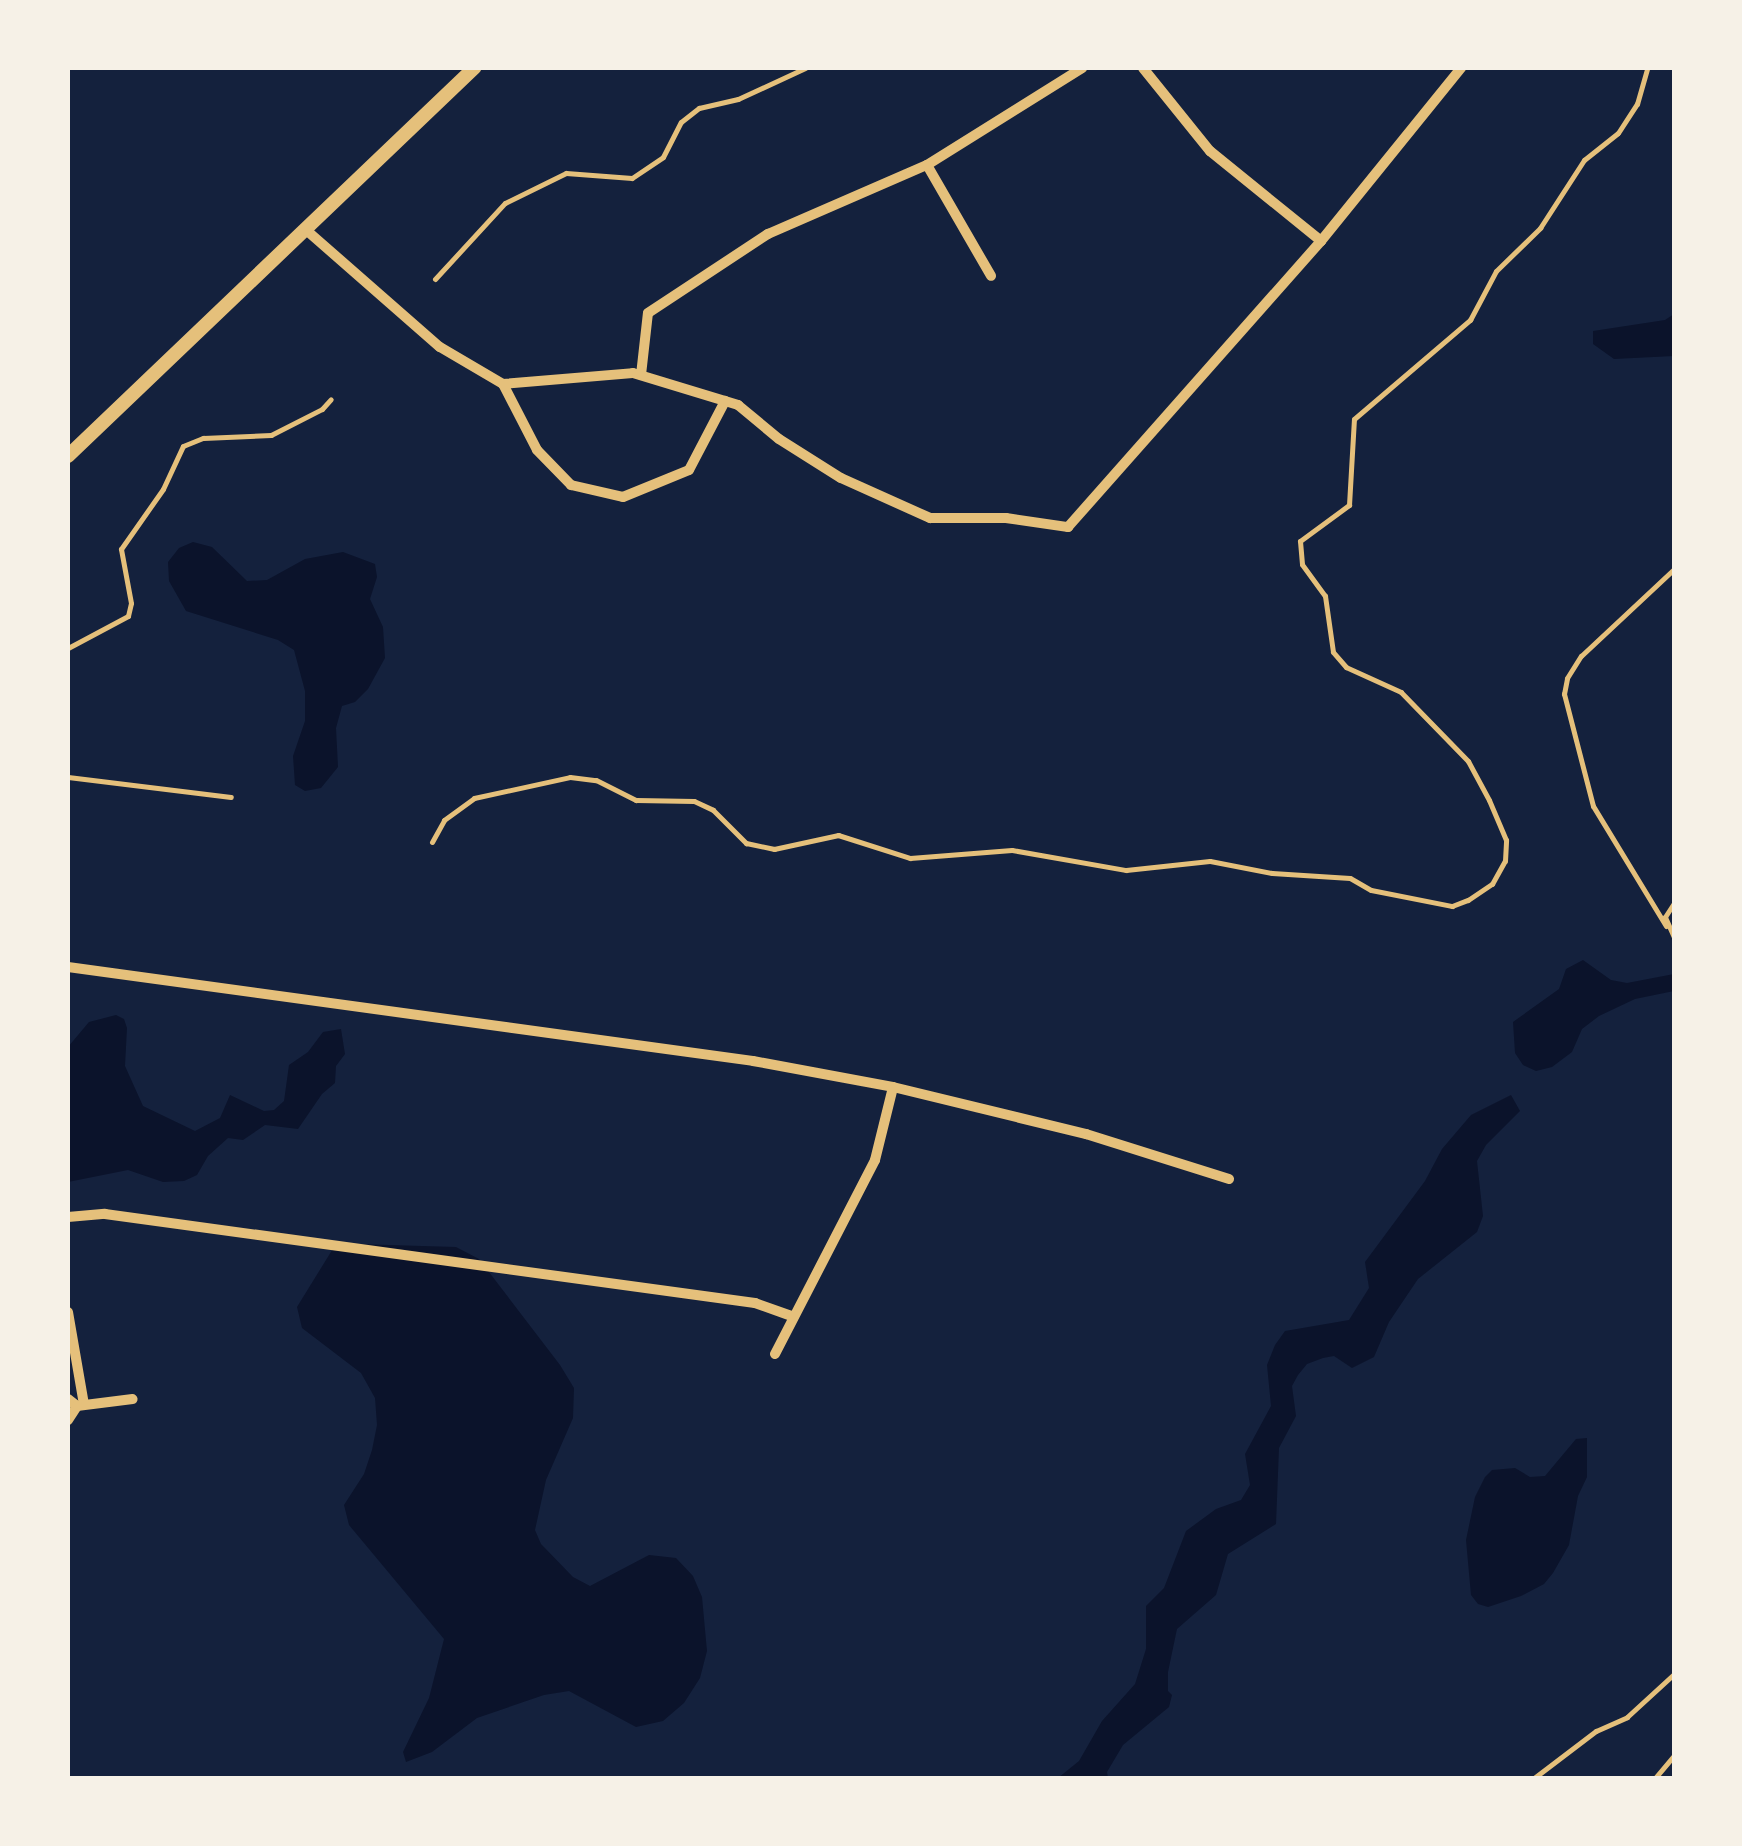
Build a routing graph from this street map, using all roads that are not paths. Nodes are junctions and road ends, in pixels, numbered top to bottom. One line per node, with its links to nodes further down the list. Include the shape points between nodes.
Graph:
1 (474, 68): 8 (street)
2 (805, 68): 11 (lane, via 738,99 698,108 681,122 663,157 632,178 566,173 505,203)
3 (1082, 68): 7 (street)
4 (1143, 68): 9 (street, via 1210,151)
5 (1461, 68): 9 (street)
6 (1647, 68): 21 (lane, via 1637,104 1618,133 1584,160 1540,228 1496,271 1470,320 1354,419 1349,506 1300,541 1302,564 1325,596 1333,652 1346,667 1401,692 1468,761 1489,800 1506,840 1505,861 1492,884 1468,900 1452,906 1371,890 1350,878 1210,861 1126,870 1012,850 910,858 838,835 774,848 746,843 694,801 636,800 596,780 570,777 474,798 444,820)
7 (927, 165): 10 (street); 12 (street, via 768,234 648,313)
8 (305, 229): 13 (street, via 440,347); 16 (street)
9 (1321, 240): 15 (street, via 1068,527 930,518 841,478)
10 (992, 276)
11 (436, 279)
12 (641, 375): 13 (street); 15 (street)
13 (504, 384): 15 (street, via 536,450 570,485 623,497 689,470)
14 (331, 399): 18 (lane, via 271,434 203,438 183,446 163,489 121,549 128,616)
15 (725, 400)
16 (68, 456)
17 (1674, 569): 23 (lane, via 1582,656 1564,694 1594,806)
18 (68, 648)
19 (68, 777): 20 (lane)
20 (231, 797)
21 (432, 842)
22 (1674, 904): 23 (lane)
23 (1666, 926): 24 (lane)
24 (1674, 937)
25 (68, 967): 26 (street, via 753,1061)
26 (893, 1087): 27 (street, via 1086,1134); 30 (street, via 875,1160)
27 (1229, 1179)
28 (68, 1217): 30 (street, via 105,1214 735,1300)
29 (68, 1312): 33 (street)
30 (794, 1317): 31 (street)
31 (775, 1354)
32 (133, 1399): 33 (street)
33 (76, 1403): 34 (street)
34 (68, 1420)
35 (1674, 1674): 37 (lane, via 1628,1717 1596,1731)
36 (1674, 1754): 38 (lane)
37 (1534, 1778)
38 (1655, 1778)

